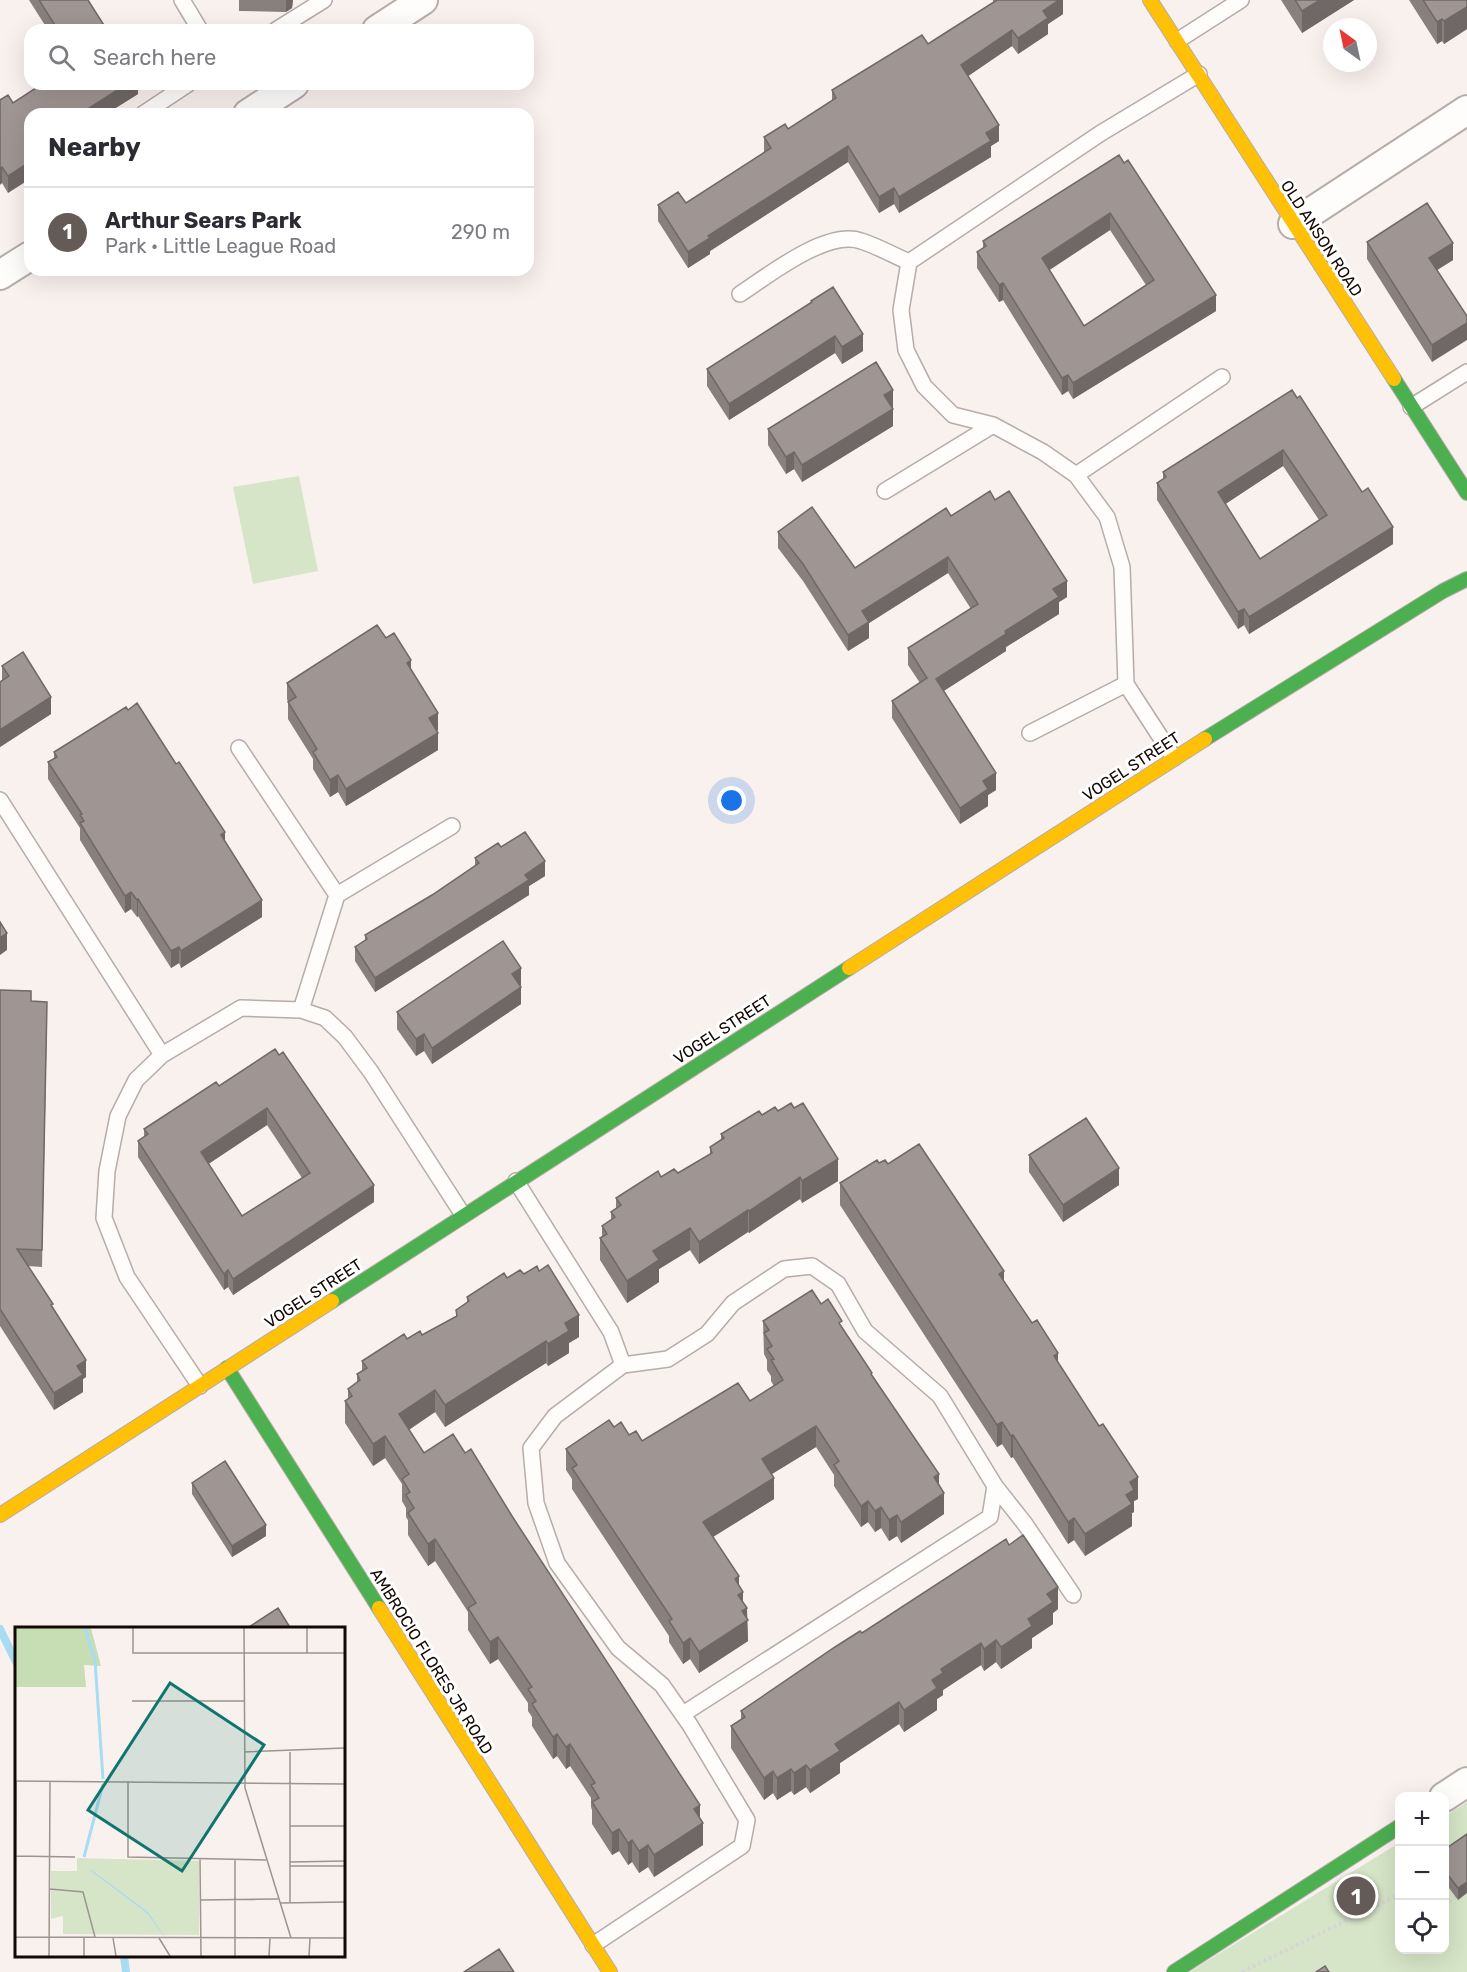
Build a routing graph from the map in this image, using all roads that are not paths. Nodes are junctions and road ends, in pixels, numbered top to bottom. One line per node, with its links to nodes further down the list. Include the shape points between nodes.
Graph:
1 (182, 0): 6 (lane)
2 (324, 0): 7 (lane)
3 (423, 0): 8 (street)
4 (1150, 0): 9 (street, OLD ANSON ROAD)
5 (1241, 0): 9 (lane)
6 (196, 24)
7 (288, 24)
8 (386, 24)
9 (1177, 41): 10 (street, OLD ANSON ROAD)
10 (1198, 75): 16 (street, OLD ANSON ROAD); 18 (lane, via 1101,133)
11 (179, 90): 13 (lane)
12 (285, 90): 14 (street)
13 (152, 108)
14 (257, 108)
15 (1467, 111): 16 (street)
16 (1293, 224): 23 (street, OLD ANSON ROAD)
17 (24, 260): 19 (street)
18 (909, 262): 20 (lane, via 860,240 840,239 818,245); 24 (lane, via 901,309 906,350 924,386 953,415)
19 (0, 275)
20 (740, 294)
21 (1467, 372): 23 (lane)
22 (1222, 376): 25 (lane)
23 (1411, 407): 27 (street, OLD ANSON ROAD)
24 (993, 425): 25 (lane, via 1044,452); 26 (lane)
25 (1076, 475): 29 (lane, via 1107,517 1122,567)
26 (885, 491)
27 (1467, 493)
28 (1467, 579): 32 (street, VOGEL STREET)
29 (1126, 684): 30 (lane); 32 (lane)
30 (1030, 733)
31 (239, 748): 35 (lane)
32 (1174, 758): 38 (street, VOGEL STREET)
33 (0, 800): 37 (lane)
34 (452, 826): 35 (lane)
35 (337, 895): 36 (lane)
36 (301, 1010): 37 (lane, via 241,1008); 39 (lane, via 325,1018 345,1037)
37 (162, 1055): 42 (lane, via 136,1080 118,1116 106,1171 104,1218 127,1277)
38 (516, 1181): 39 (street, VOGEL STREET); 40 (lane, via 611,1332)
39 (463, 1215): 41 (street, VOGEL STREET)
40 (623, 1365): 43 (lane, via 668,1359 707,1334 733,1303 784,1269 812,1266 838,1284 865,1331 940,1396); 46 (lane, via 555,1416 531,1448 536,1503 557,1563 618,1648 662,1685)
41 (227, 1368): 42 (street, VOGEL STREET); 50 (street, AMBROCIO FLORES JR ROAD)
42 (200, 1386): 44 (street, VOGEL STREET)
43 (995, 1486): 45 (lane); 46 (lane, via 990,1517)
44 (0, 1515)
45 (1073, 1595)
46 (683, 1714): 50 (lane, via 747,1820 742,1846)
47 (1467, 1782): 48 (street)
48 (1449, 1794)
49 (1395, 1829): 52 (street)
50 (592, 1945): 51 (street, AMBROCIO FLORES JR ROAD)
51 (610, 1972)
52 (1174, 1972)

